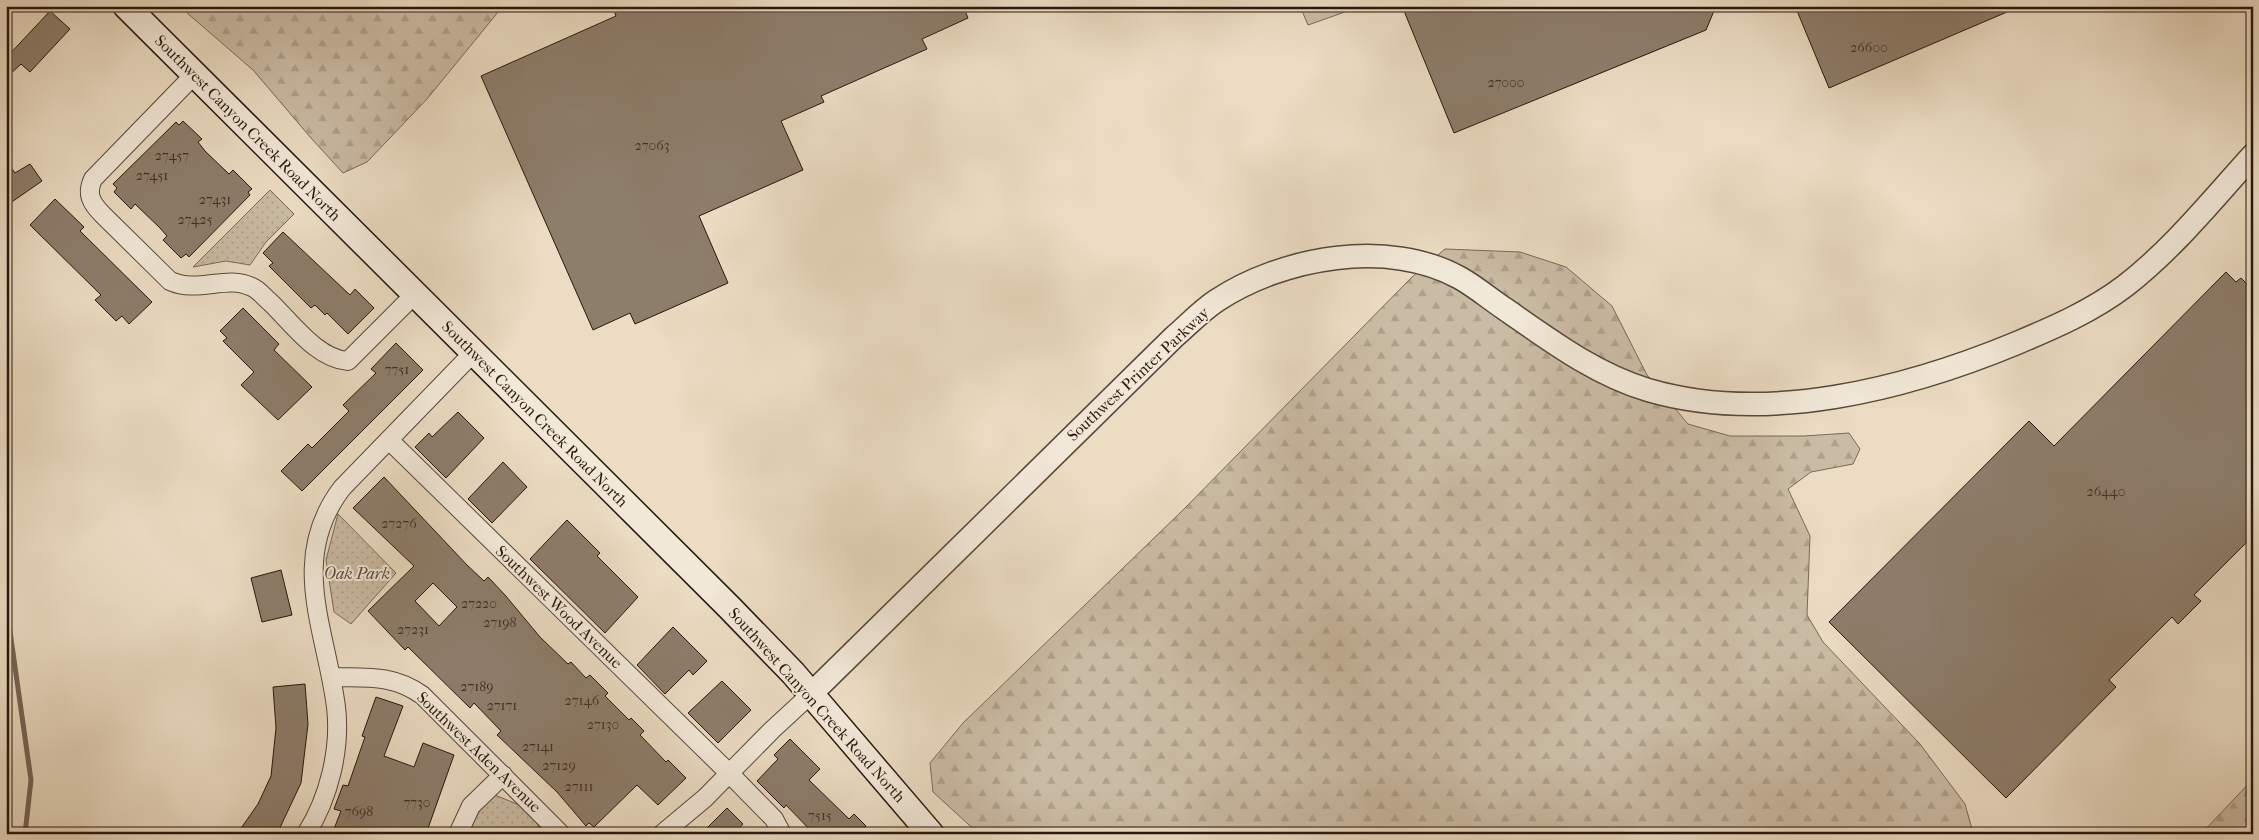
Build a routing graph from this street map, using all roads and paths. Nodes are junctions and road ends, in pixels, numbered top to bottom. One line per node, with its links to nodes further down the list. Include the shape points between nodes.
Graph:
1 (126, 6): 2 (main road, Southwest Canyon Creek Road North)
2 (195, 74): 4 (main road, Southwest Canyon Creek Road North); 4 (street, via 93,179 88,190 92,204 102,215 170,281 195,287 239,281 254,288 321,352 336,360 348,361)
3 (2253, 155): 8 (street, Southwest Printer Parkway, via 2146,269 2092,308 1958,365 1838,397 1808,401 1715,404 1638,386 1595,368 1562,349 1464,280 1411,259 1361,256 1330,259 1257,280 1216,300 1174,337)
4 (414, 295): 5 (main road, Southwest Canyon Creek Road North)
5 (474, 352): 6 (street); 8 (main road, Southwest Canyon Creek Road North, via 729,607)
6 (389, 440): 7 (street, via 333,500 316,540 312,566); 9 (street, Southwest Wood Avenue)
7 (331, 678): 10 (street, Southwest Aden Avenue, via 390,679 407,684); 11 (street, via 337,724 334,756 328,785)
8 (811, 694): 9 (street); 16 (main road, Southwest Canyon Creek Road North)
9 (729, 773): 14 (street); 15 (street, Southwest Wood Avenue, via 774,819)
10 (503, 775): 12 (street, via 471,806); 13 (street, Southwest Aden Avenue)
11 (306, 834)
12 (458, 834)
13 (561, 834)
14 (662, 834)
15 (782, 834)
16 (931, 834)

